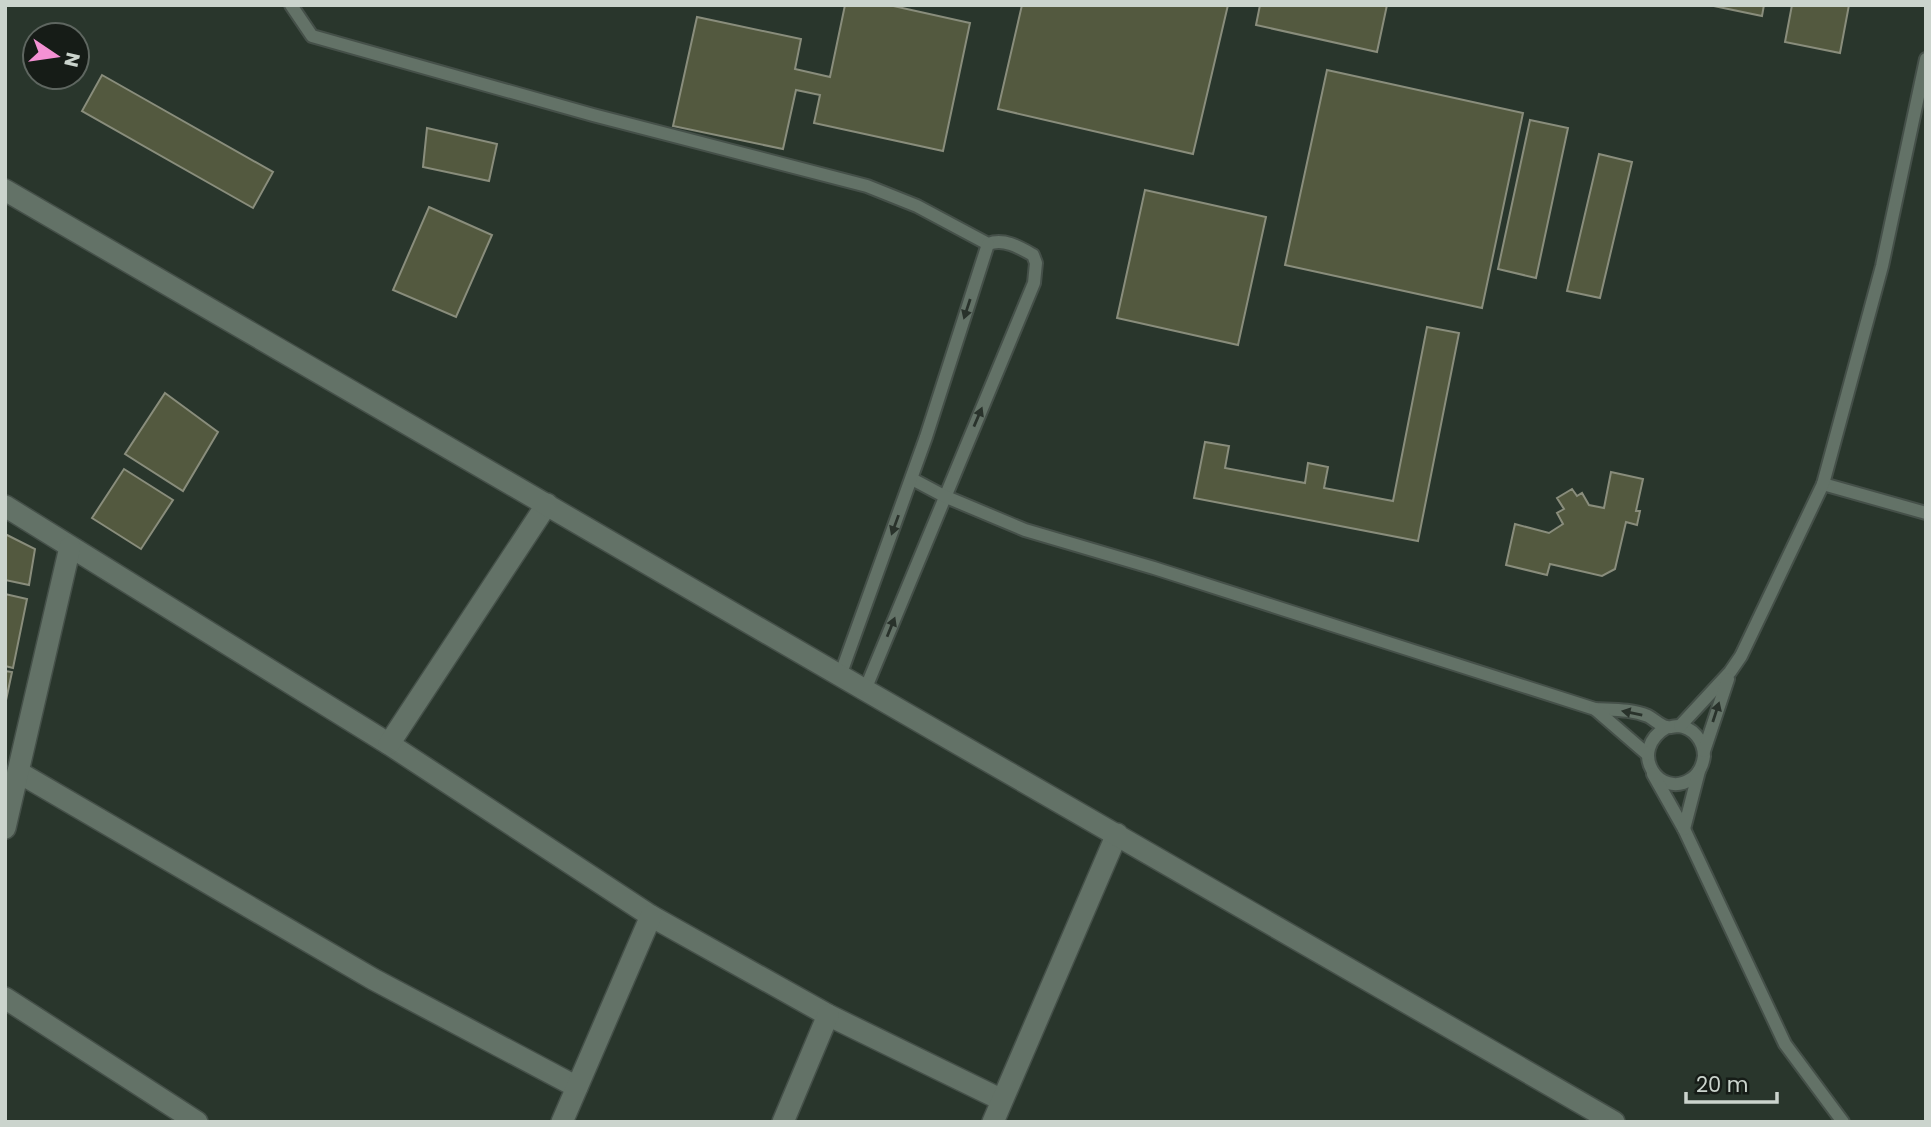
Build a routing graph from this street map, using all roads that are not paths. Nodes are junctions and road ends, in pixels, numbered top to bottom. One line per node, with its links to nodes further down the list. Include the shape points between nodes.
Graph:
1 (291, 5): 4 (lane, via 312,36 867,186 917,206)
2 (1926, 59): 6 (lane, via 1882,266)
3 (5, 190): 8 (street)
4 (988, 244): 5 (lane, one-way to 5); 7 (lane, one-way to 4, via 1034,283 1033,255 1013,244)
5 (912, 479): 7 (lane); 13 (lane, one-way to 13)
6 (1823, 484): 10 (lane); 12 (lane)
7 (944, 496): 14 (lane, one-way to 7); 15 (lane, via 1025,530)
8 (547, 504): 13 (street); 18 (street)
9 (5, 506): 11 (street)
10 (1926, 513)
11 (70, 547): 18 (street); 23 (street)
12 (1730, 673): 16 (lane); 19 (lane, one-way to 12)
13 (840, 676): 14 (street)
14 (865, 690): 26 (street)
15 (1595, 709): 17 (lane, one-way to 15, via 1630,711); 20 (lane)
16 (1680, 726): 17 (lane); 19 (lane, via 1692,731)
17 (1667, 727): 20 (lane, via 1656,733)
18 (389, 744): 27 (street)
19 (1704, 752): 22 (lane)
20 (1647, 754): 21 (lane)
21 (1651, 771): 22 (lane, via 1670,783 1691,779); 25 (lane)
22 (1699, 771): 25 (lane)
23 (18, 772): 24 (street); 30 (street, via 373,979)
24 (5, 828)
25 (1684, 828): 37 (lane, via 1786,1044)
26 (1117, 834): 31 (street); 36 (street)
27 (651, 916): 29 (street); 30 (street)
28 (5, 998): 32 (street)
29 (828, 1016): 31 (street); 34 (street)
30 (577, 1087): 33 (street)
31 (1002, 1100): 35 (street)
32 (197, 1122)
33 (562, 1122)
34 (783, 1122)
35 (993, 1122)
36 (1614, 1122)
37 (1843, 1122)

